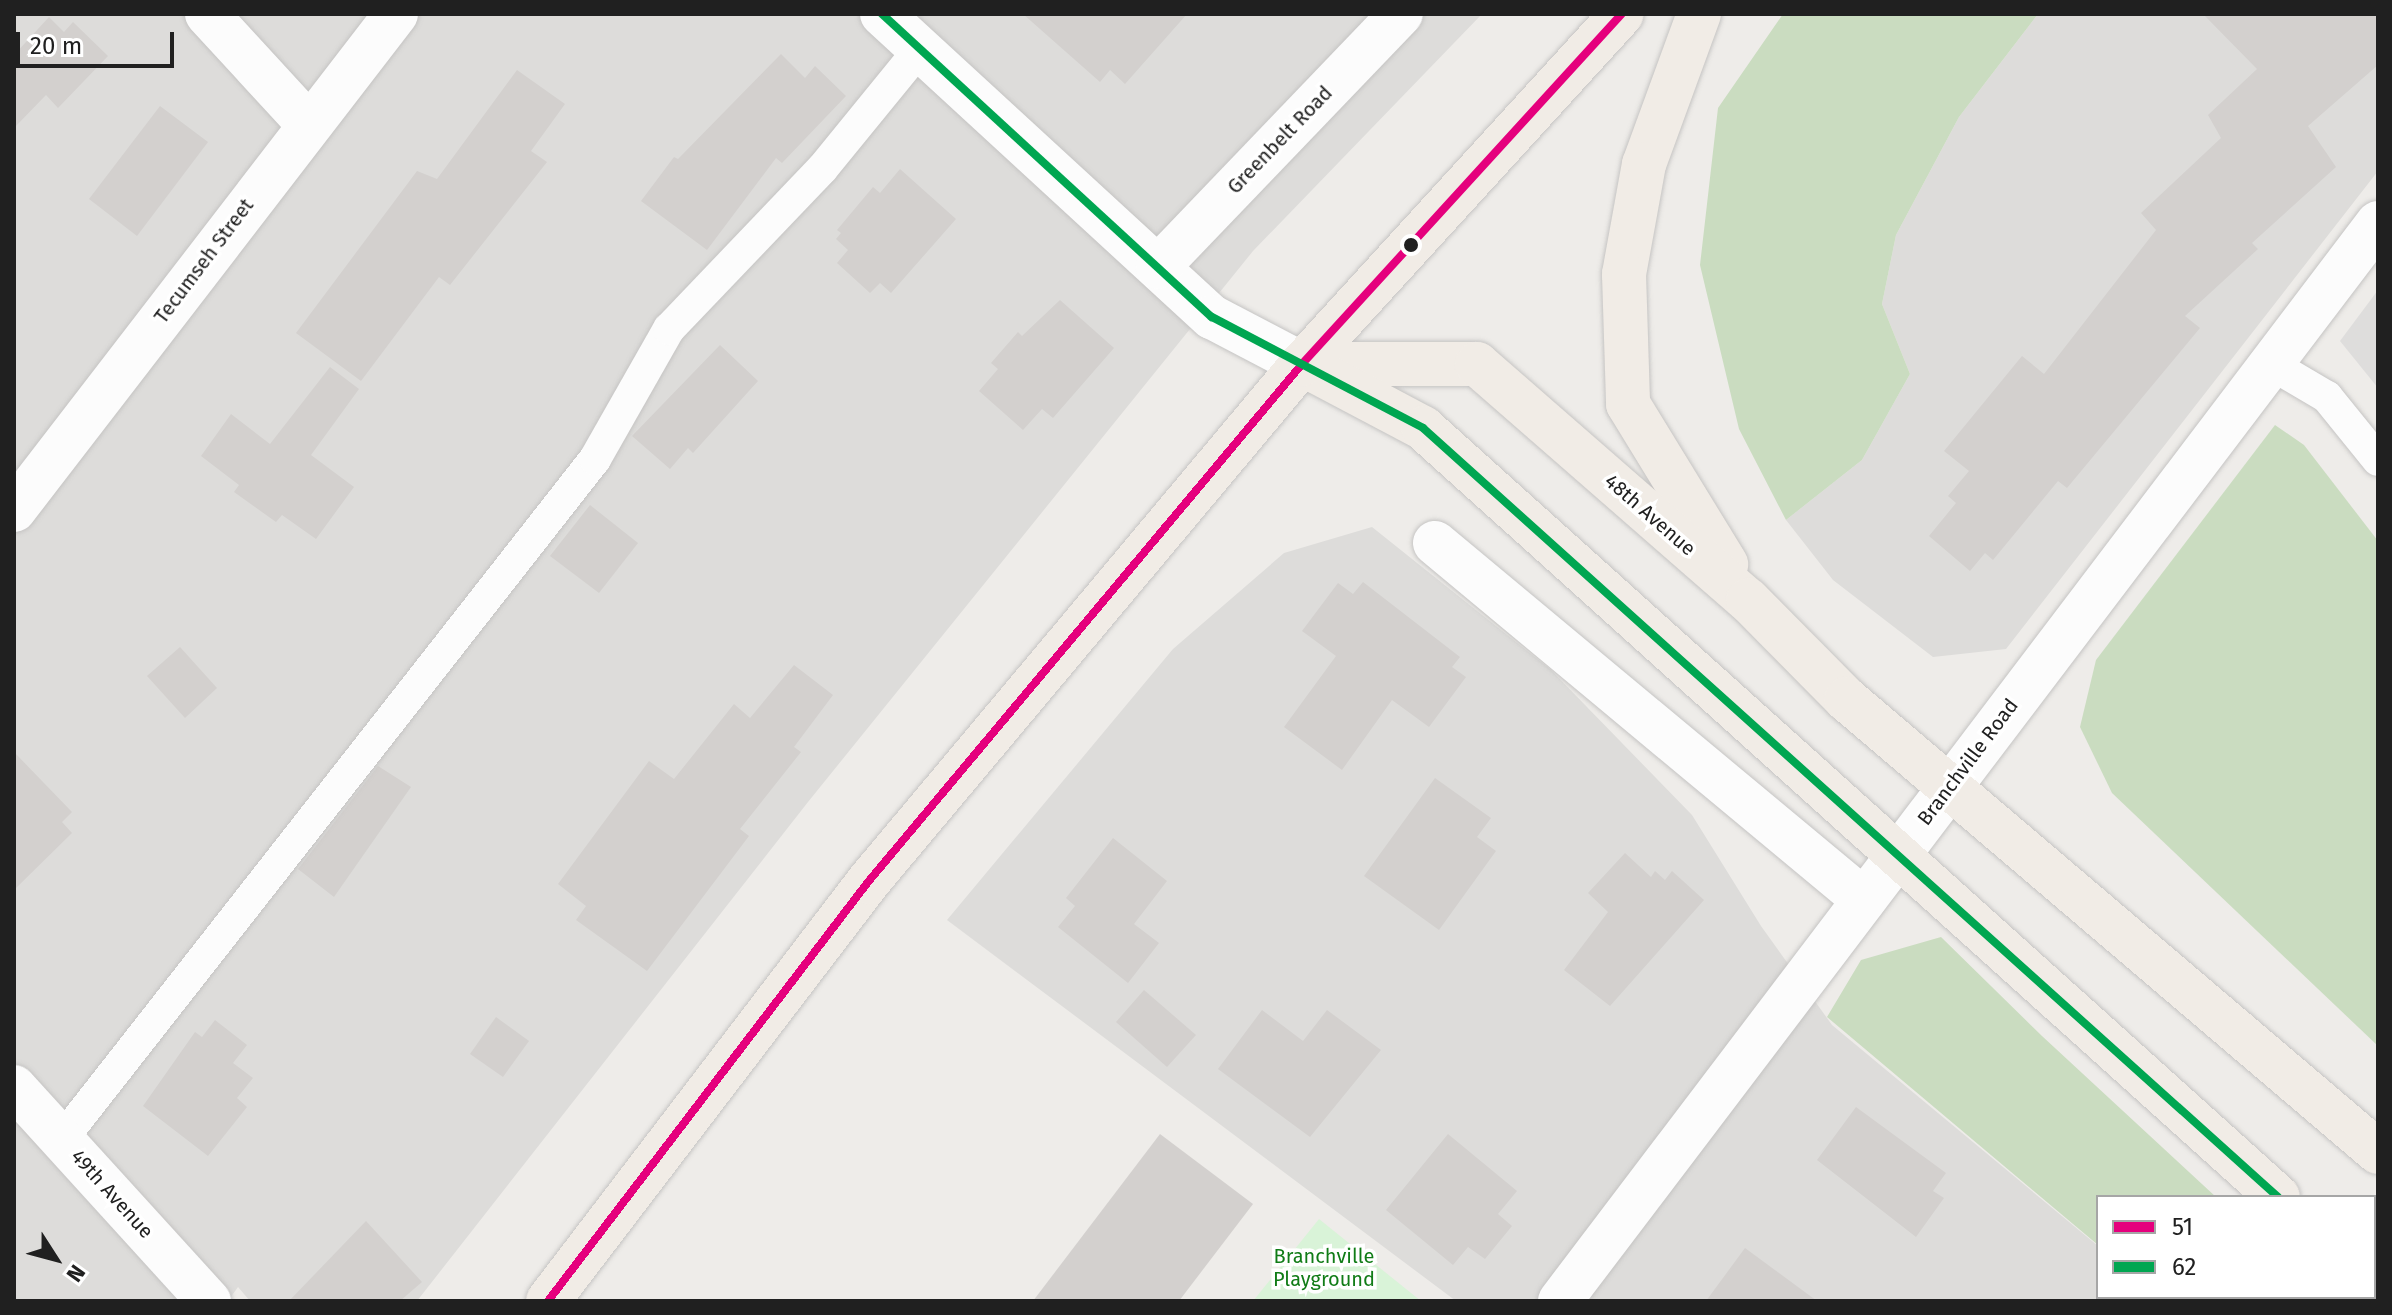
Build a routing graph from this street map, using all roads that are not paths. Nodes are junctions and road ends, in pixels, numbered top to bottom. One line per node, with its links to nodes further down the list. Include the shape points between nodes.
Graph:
1 (207, 14): 8 (street)
2 (396, 14): 8 (street, Tecumseh Street)
3 (882, 14): 7 (street, 48th Avenue)
4 (1401, 14): 10 (street, Greenbelt Road)
5 (1622, 14): 11 (main road)
6 (1699, 14): 16 (main road, via 1644,164 1624,274 1628,404)
7 (920, 49): 10 (street, 48th Avenue); 21 (lane, via 822,169 669,329 586,471)
8 (308, 124): 14 (street, Tecumseh Street)
9 (2375, 227): 12 (street, Branchville Road)
10 (1158, 267): 11 (street, 48th Avenue, via 1212,317)
11 (1302, 364): 16 (main road, 48th Avenue, via 1477,364); 18 (main road, 48th Avenue, via 1423,428); 25 (main road, via 868,882)
12 (2271, 364): 13 (lane, via 2327,397); 17 (street, Branchville Road)
13 (2378, 460)
14 (14, 510)
15 (1435, 543): 19 (street)
16 (1748, 600): 17 (main road, 48th Avenue, via 1846,699)
17 (1949, 787): 18 (street, Branchville Road); 22 (main road, 48th Avenue)
18 (1899, 853): 19 (street, Branchville Road); 23 (main road, 48th Avenue)
19 (1864, 900): 26 (street, Branchville Road)
20 (14, 1087): 21 (street, 49th Avenue)
21 (62, 1139): 24 (street, 49th Avenue)
22 (2378, 1152)
23 (2276, 1195)
24 (209, 1301)
25 (548, 1301)
26 (1560, 1301)

